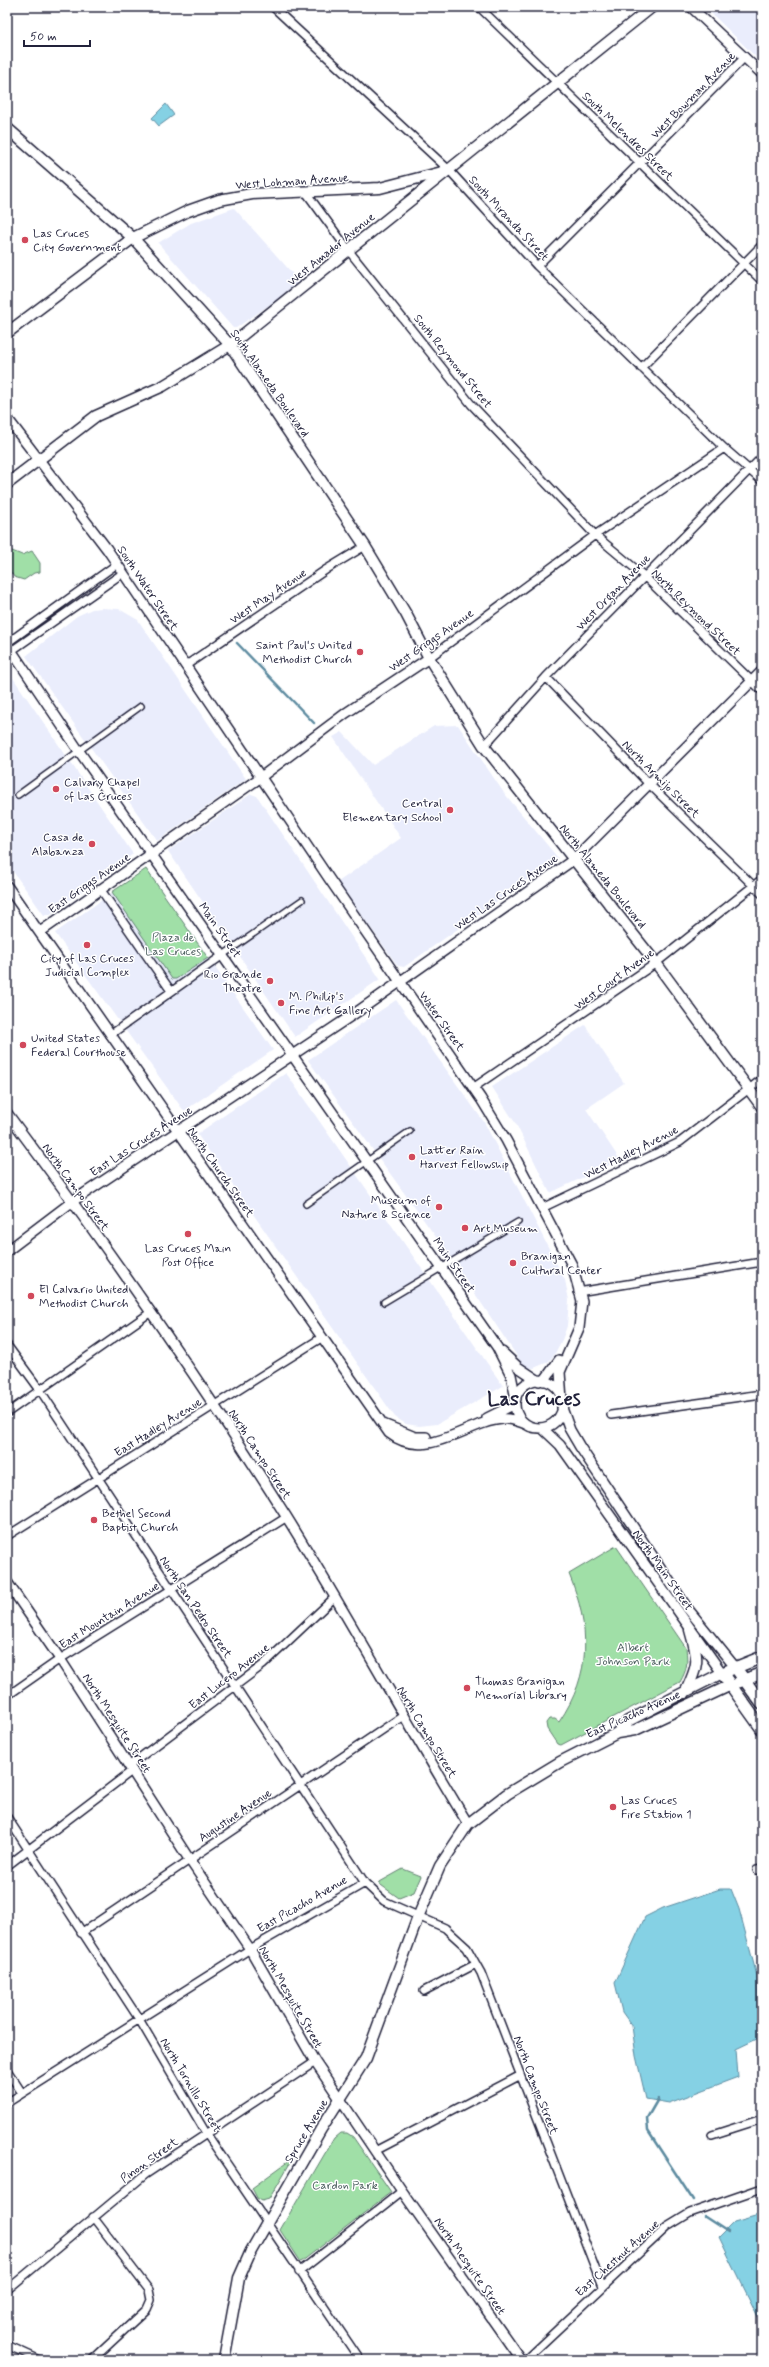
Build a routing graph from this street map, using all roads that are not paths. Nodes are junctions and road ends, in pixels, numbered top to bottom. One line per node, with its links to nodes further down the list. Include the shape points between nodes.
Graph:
1 (273, 7): 10 (street, South Miranda Street)
2 (479, 7): 7 (street, South Melendres Street)
3 (652, 7): 7 (main road, West Amador Avenue)
4 (691, 7): 5 (street)
5 (745, 57): 6 (street); 9 (street, West Bowman Avenue)
6 (762, 74)
7 (558, 84): 9 (street, South Melendres Street); 10 (main road, West Amador Avenue)
8 (7, 128): 12 (main road, South Alameda Boulevard)
9 (641, 163): 15 (street, South Melendres Street); 16 (street, West Bowman Avenue)
10 (450, 170): 11 (main road, West Lohman Avenue, via 380,188); 14 (main road, West Amador Avenue); 16 (street, South Miranda Street)
11 (305, 191): 12 (main road, West Lohman Avenue, via 252,194 219,200 188,211); 14 (street, South Reymond Street)
12 (132, 238): 18 (main road, West Lohman Avenue); 19 (main road, South Alameda Boulevard)
13 (762, 245): 15 (street)
14 (350, 251): 19 (main road, West Amador Avenue); 28 (street, South Reymond Street, via 471,404)
15 (744, 263): 17 (street, South Melendres Street); 20 (street)
16 (538, 266): 20 (street, South Miranda Street)
17 (762, 281)
18 (7, 333)
19 (230, 345): 24 (main road, West Amador Avenue, via 163,386 96,416); 29 (main road, South Alameda Boulevard)
20 (642, 368): 22 (street, South Miranda Street)
21 (7, 418): 24 (street, South Water Street)
22 (724, 448): 25 (street, South Miranda Street); 28 (street, West Griggs Avenue)
23 (762, 457): 25 (street, West Organ Avenue)
24 (38, 459): 27 (main road, West Amador Avenue); 30 (street, South Water Street)
25 (750, 469): 26 (street, South Miranda Street); 32 (street, West Organ Avenue)
26 (762, 481)
27 (7, 484)
28 (595, 536): 32 (street, North Reymond Street); 34 (street, West Griggs Avenue)
29 (365, 546): 34 (main road, South Alameda Boulevard); 35 (street, West May Avenue)
30 (117, 564): 31 (street, South Water Street); 33 (street)
31 (123, 573): 33 (street); 35 (street, South Water Street)
32 (644, 576): 37 (street, West Organ Avenue); 38 (street, North Reymond Street)
33 (8, 648): 42 (street, Main Street)
34 (429, 658): 41 (main road, North Alameda Boulevard); 43 (street, West Griggs Avenue, via 346,713)
35 (185, 666): 43 (street, South Water Street)
36 (762, 671): 38 (street, West Las Cruces Avenue)
37 (546, 677): 41 (street, West Organ Avenue); 44 (street, North Armijo Street)
38 (752, 681): 39 (street, North Reymond Street); 44 (street, West Las Cruces Avenue)
39 (762, 691)
40 (141, 706): 42 (street)
41 (484, 746): 47 (main road, North Alameda Boulevard)
42 (79, 751): 45 (street); 46 (street, Main Street)
43 (261, 777): 46 (street, West Griggs Avenue); 57 (street, Water Street)
44 (648, 783): 47 (street, West Las Cruces Avenue); 50 (street, North Armijo Street)
45 (18, 796)
46 (152, 854): 51 (street, East Griggs Avenue); 55 (street, Main Street)
47 (573, 860): 56 (main road, North Alameda Boulevard); 57 (street, West Las Cruces Avenue)
48 (762, 879): 50 (street, West Court Avenue)
49 (7, 886): 54 (street, North Church Street)
50 (754, 886): 52 (street, North Armijo Street); 56 (street, West Court Avenue)
51 (101, 890): 54 (street, East Griggs Avenue); 58 (street)
52 (762, 894)
53 (302, 900): 55 (street)
54 (40, 932): 59 (street, North Church Street)
55 (222, 955): 58 (street); 60 (street, Main Street)
56 (656, 963): 62 (street, West Court Avenue); 63 (main road, North Alameda Boulevard)
57 (400, 982): 60 (street, West Las Cruces Avenue); 62 (street, Water Street)
58 (171, 991): 59 (street)
59 (110, 1035): 67 (street, North Church Street)
60 (292, 1056): 67 (street, East Las Cruces Avenue); 68 (street, Main Street)
61 (762, 1078): 63 (street, West Hadley Avenue)
62 (474, 1088): 71 (street, Water Street, via 506,1140)
63 (749, 1089): 64 (main road, North Alameda Boulevard); 71 (street, West Hadley Avenue, via 680,1142)
64 (762, 1107)
65 (7, 1113): 69 (street, North Campo Street)
66 (410, 1130): 68 (street)
67 (178, 1132): 69 (street, East Las Cruces Avenue); 79 (street, North Church Street)
68 (366, 1161): 70 (street); 75 (street, Main Street)
69 (73, 1201): 73 (street, East Las Cruces Avenue); 78 (street, North Campo Street)
70 (306, 1204)
71 (542, 1208): 76 (street, Water Street, via 572,1265)
72 (518, 1222): 75 (street)
73 (7, 1251)
74 (762, 1262): 76 (street)
75 (440, 1266): 77 (street); 81 (street, Main Street)
76 (578, 1292): 82 (street, Water Street, via 570,1340 554,1370); 87 (street, Water Street, via 582,1301 581,1318 576,1339 560,1372)
77 (384, 1302)
78 (151, 1312): 83 (street); 86 (street, North Campo Street)
79 (321, 1338): 86 (street, East Hadley Avenue, via 261,1378); 91 (street, North Church Street)
80 (7, 1345): 83 (street, North San Pedro Street)
81 (497, 1348): 82 (street, Main Street, via 518,1368); 85 (street, Main Street, via 510,1375)
82 (542, 1381): 85 (street, via 528,1383 522,1387); 87 (street, via 556,1387)
83 (40, 1390): 88 (street); 93 (street, North San Pedro Street)
84 (762, 1394): 89 (street)
85 (516, 1400): 90 (street, via 517,1414); 91 (street, via 489,1417 440,1435 415,1437)
86 (214, 1404): 93 (street, East Hadley Avenue); 94 (street, North Campo Street)
87 (562, 1404): 92 (street, via 555,1421); 102 (street, North Main Street, via 570,1430 580,1447 688,1609)
88 (7, 1413)
89 (611, 1415)
90 (524, 1423): 91 (street, North Church Street, via 502,1418 455,1436 426,1443 411,1443 395,1438); 92 (street)
91 (383, 1424)
92 (542, 1428): 99 (street, North Main Street, via 560,1444)
93 (97, 1479): 95 (street, East Hadley Avenue); 97 (street, North San Pedro Street)
94 (287, 1517): 97 (street, East Mountain Avenue); 98 (street, North Campo Street)
95 (7, 1536)
96 (7, 1582): 101 (street, North Mesquite Street)
97 (171, 1590): 101 (street, East Mountain Avenue); 107 (street, North San Pedro Street)
98 (335, 1597): 107 (street, East Lucero Avenue, via 287,1644); 111 (street, North Campo Street)
99 (690, 1630): 103 (street, North Main Street); 108 (main road, via 697,1664)
100 (762, 1657): 102 (main road)
101 (60, 1659): 109 (street, East Mountain Avenue); 114 (street, North Mesquite Street)
102 (735, 1667): 103 (main road); 105 (main road, North Main Street)
103 (722, 1673): 106 (main road, North Main Street); 108 (main road)
104 (762, 1673): 105 (main road, East Picacho Avenue)
105 (744, 1679): 106 (main road, East Picacho Avenue); 110 (main road, North Main Street)
106 (731, 1685): 112 (main road, North Main Street); 113 (main road, East Picacho Avenue, via 635,1730)
107 (236, 1687): 114 (street, East Lucero Avenue); 115 (street, North San Pedro Street)
108 (685, 1693): 113 (main road, via 628,1720)
109 (7, 1696)
110 (762, 1704)
111 (403, 1716): 115 (street, Augustine Avenue); 117 (street, North Campo Street)
112 (762, 1729)
113 (617, 1733): 117 (main road, East Picacho Avenue, via 560,1762 508,1794)
114 (131, 1768): 118 (street, East Lucero Avenue); 119 (street, North Mesquite Street)
115 (299, 1785): 119 (street, Augustine Avenue); 121 (street, North San Pedro Street)
116 (7, 1817): 118 (street, North Tornillo Street)
117 (468, 1824): 122 (main road, East Picacho Avenue, via 440,1866)
118 (29, 1850): 120 (street, East Lucero Avenue); 123 (street, North Tornillo Street)
119 (189, 1860): 123 (street, Augustine Avenue); 124 (street, North Mesquite Street)
120 (7, 1866)
121 (365, 1883): 122 (street, East Picacho Avenue, via 384,1901); 124 (street, East Picacho Avenue)
122 (418, 1917): 125 (street, North Campo Street, via 445,1928 467,1948); 132 (main road, Spruce Avenue, via 366,2058)
123 (81, 1933): 127 (street, North Tornillo Street)
124 (250, 1949): 127 (street, East Picacho Avenue); 128 (street, North Mesquite Street)
125 (476, 1964): 126 (street); 130 (street, North Campo Street)
126 (424, 1991)
127 (139, 2020): 131 (street, East Picacho Avenue); 135 (street, North Tornillo Street)
128 (315, 2062): 132 (street, North Mesquite Street); 135 (street, Pinon Street)
129 (7, 2070): 131 (street)
130 (519, 2076): 137 (street); 143 (street, North Campo Street)
131 (22, 2093): 133 (street, East Picacho Avenue)
132 (340, 2099): 137 (street, North Mesquite Street); 141 (main road, Spruce Avenue)
133 (7, 2103)
134 (762, 2119): 136 (street)
135 (206, 2133): 140 (street, Pinon Street, via 146,2174); 141 (street, North Tornillo Street)
136 (712, 2135)
137 (375, 2151): 139 (street, North Mesquite Street)
138 (762, 2188): 143 (street, East Chestnut Avenue, via 690,2213 667,2227)
139 (402, 2191): 142 (street); 152 (street, North Mesquite Street)
140 (93, 2217): 144 (street, Pinon Street); 149 (street, via 149,2290 151,2300 147,2309)
141 (266, 2225): 142 (street, North Tornillo Street); 150 (main road, Spruce Avenue, via 239,2278)
142 (299, 2272): 151 (street, North Tornillo Street)
143 (602, 2286): 153 (street, East Chestnut Avenue)
144 (7, 2290)
145 (7, 2338): 147 (street)
146 (7, 2345): 147 (street)
147 (17, 2349): 148 (street)
148 (40, 2360)
149 (92, 2360)
150 (224, 2360)
151 (360, 2360)
152 (521, 2360)
153 (525, 2360)

